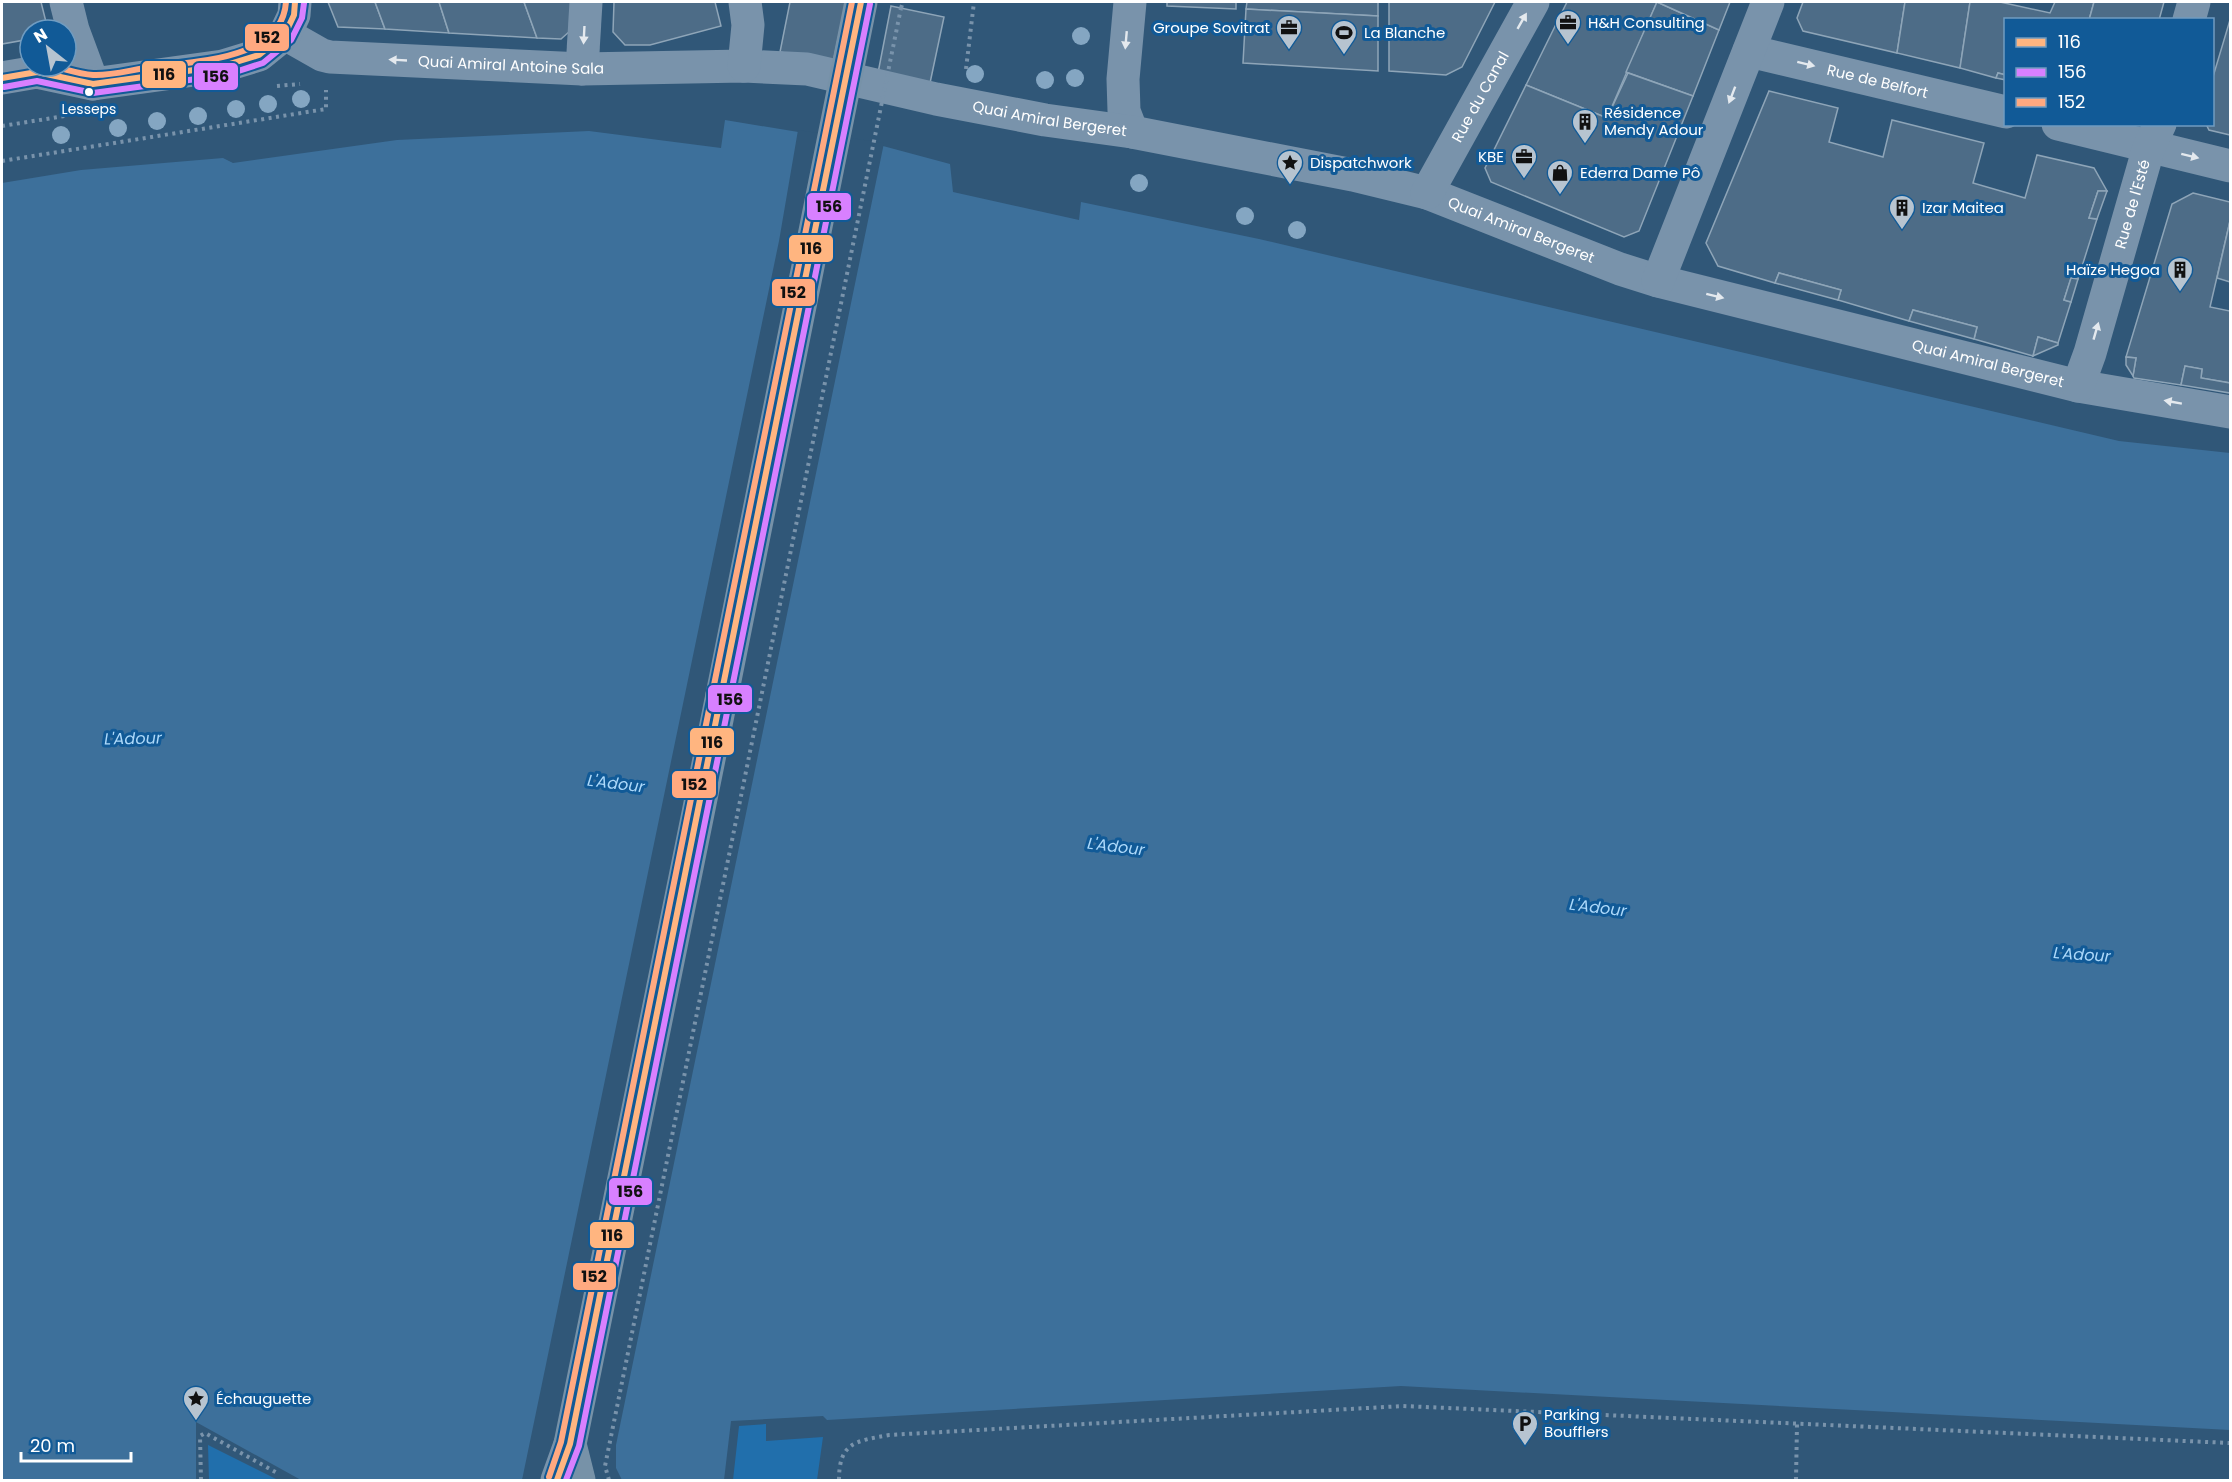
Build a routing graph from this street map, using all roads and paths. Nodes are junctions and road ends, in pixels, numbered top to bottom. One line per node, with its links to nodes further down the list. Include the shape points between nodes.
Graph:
1 (66, 2): 20 (street)
2 (295, 2): 13 (street)
3 (586, 2): 17 (street, one-way to 17)
4 (861, 2): 34 (main road, bridge)
5 (903, 2): 39 (path, bridge, via 605,1466)
6 (974, 2): 21 (path)
7 (1130, 2): 24 (street, one-way to 24, via 1123,79 1124,111)
8 (1533, 2): 28 (street, Rue du Canal, one-way to 8)
9 (1768, 2): 14 (street)
10 (2194, 2): 12 (street)
11 (746, 13): 16 (street)
12 (2190, 18)
13 (285, 34): 15 (street, Quai Amiral Antoine Sala); 20 (street, via 259,55 223,66)
14 (1749, 51): 22 (street, Rue de Belfort, one-way to 22); 29 (street, one-way to 29)
15 (330, 57): 17 (street, Quai Amiral Antoine Sala, one-way to 15); 26 (path, via 326,109)
16 (744, 66): 17 (street, Quai Amiral Antoine Sala); 18 (street, Quai Amiral Antoine Sala)
17 (594, 69)
18 (807, 69): 21 (street, Quai Amiral Bergeret)
19 (2, 78): 20 (street, via 37,72)
20 (93, 84)
21 (962, 104): 24 (street, Quai Amiral Bergeret)
22 (2004, 112)
23 (2074, 126): 25 (street)
24 (1132, 132): 28 (street, Quai Amiral Bergeret)
25 (2154, 136): 27 (street, one-way to 27); 30 (street, Rue de l'Esté, one-way to 25)
26 (2, 161)
27 (2230, 166)
28 (1427, 193): 29 (street, Quai Amiral Bergeret)
29 (1658, 281): 30 (street, Quai Amiral Bergeret, one-way to 30)
30 (2078, 386): 31 (street, Quai Amiral Bergeret, one-way to 30)
31 (2230, 412)
32 (1797, 1424): 33 (path); 40 (path, via 1403,1406 889,1435 849,1446 842,1456); 41 (path)
33 (2230, 1443)
34 (570, 1444): 37 (street); 38 (main road)
35 (279, 1474): 36 (path, via 205,1433 200,1436)
36 (201, 1480)
37 (557, 1480)
38 (579, 1480)
39 (609, 1480)
40 (839, 1480)
41 (1796, 1480)

